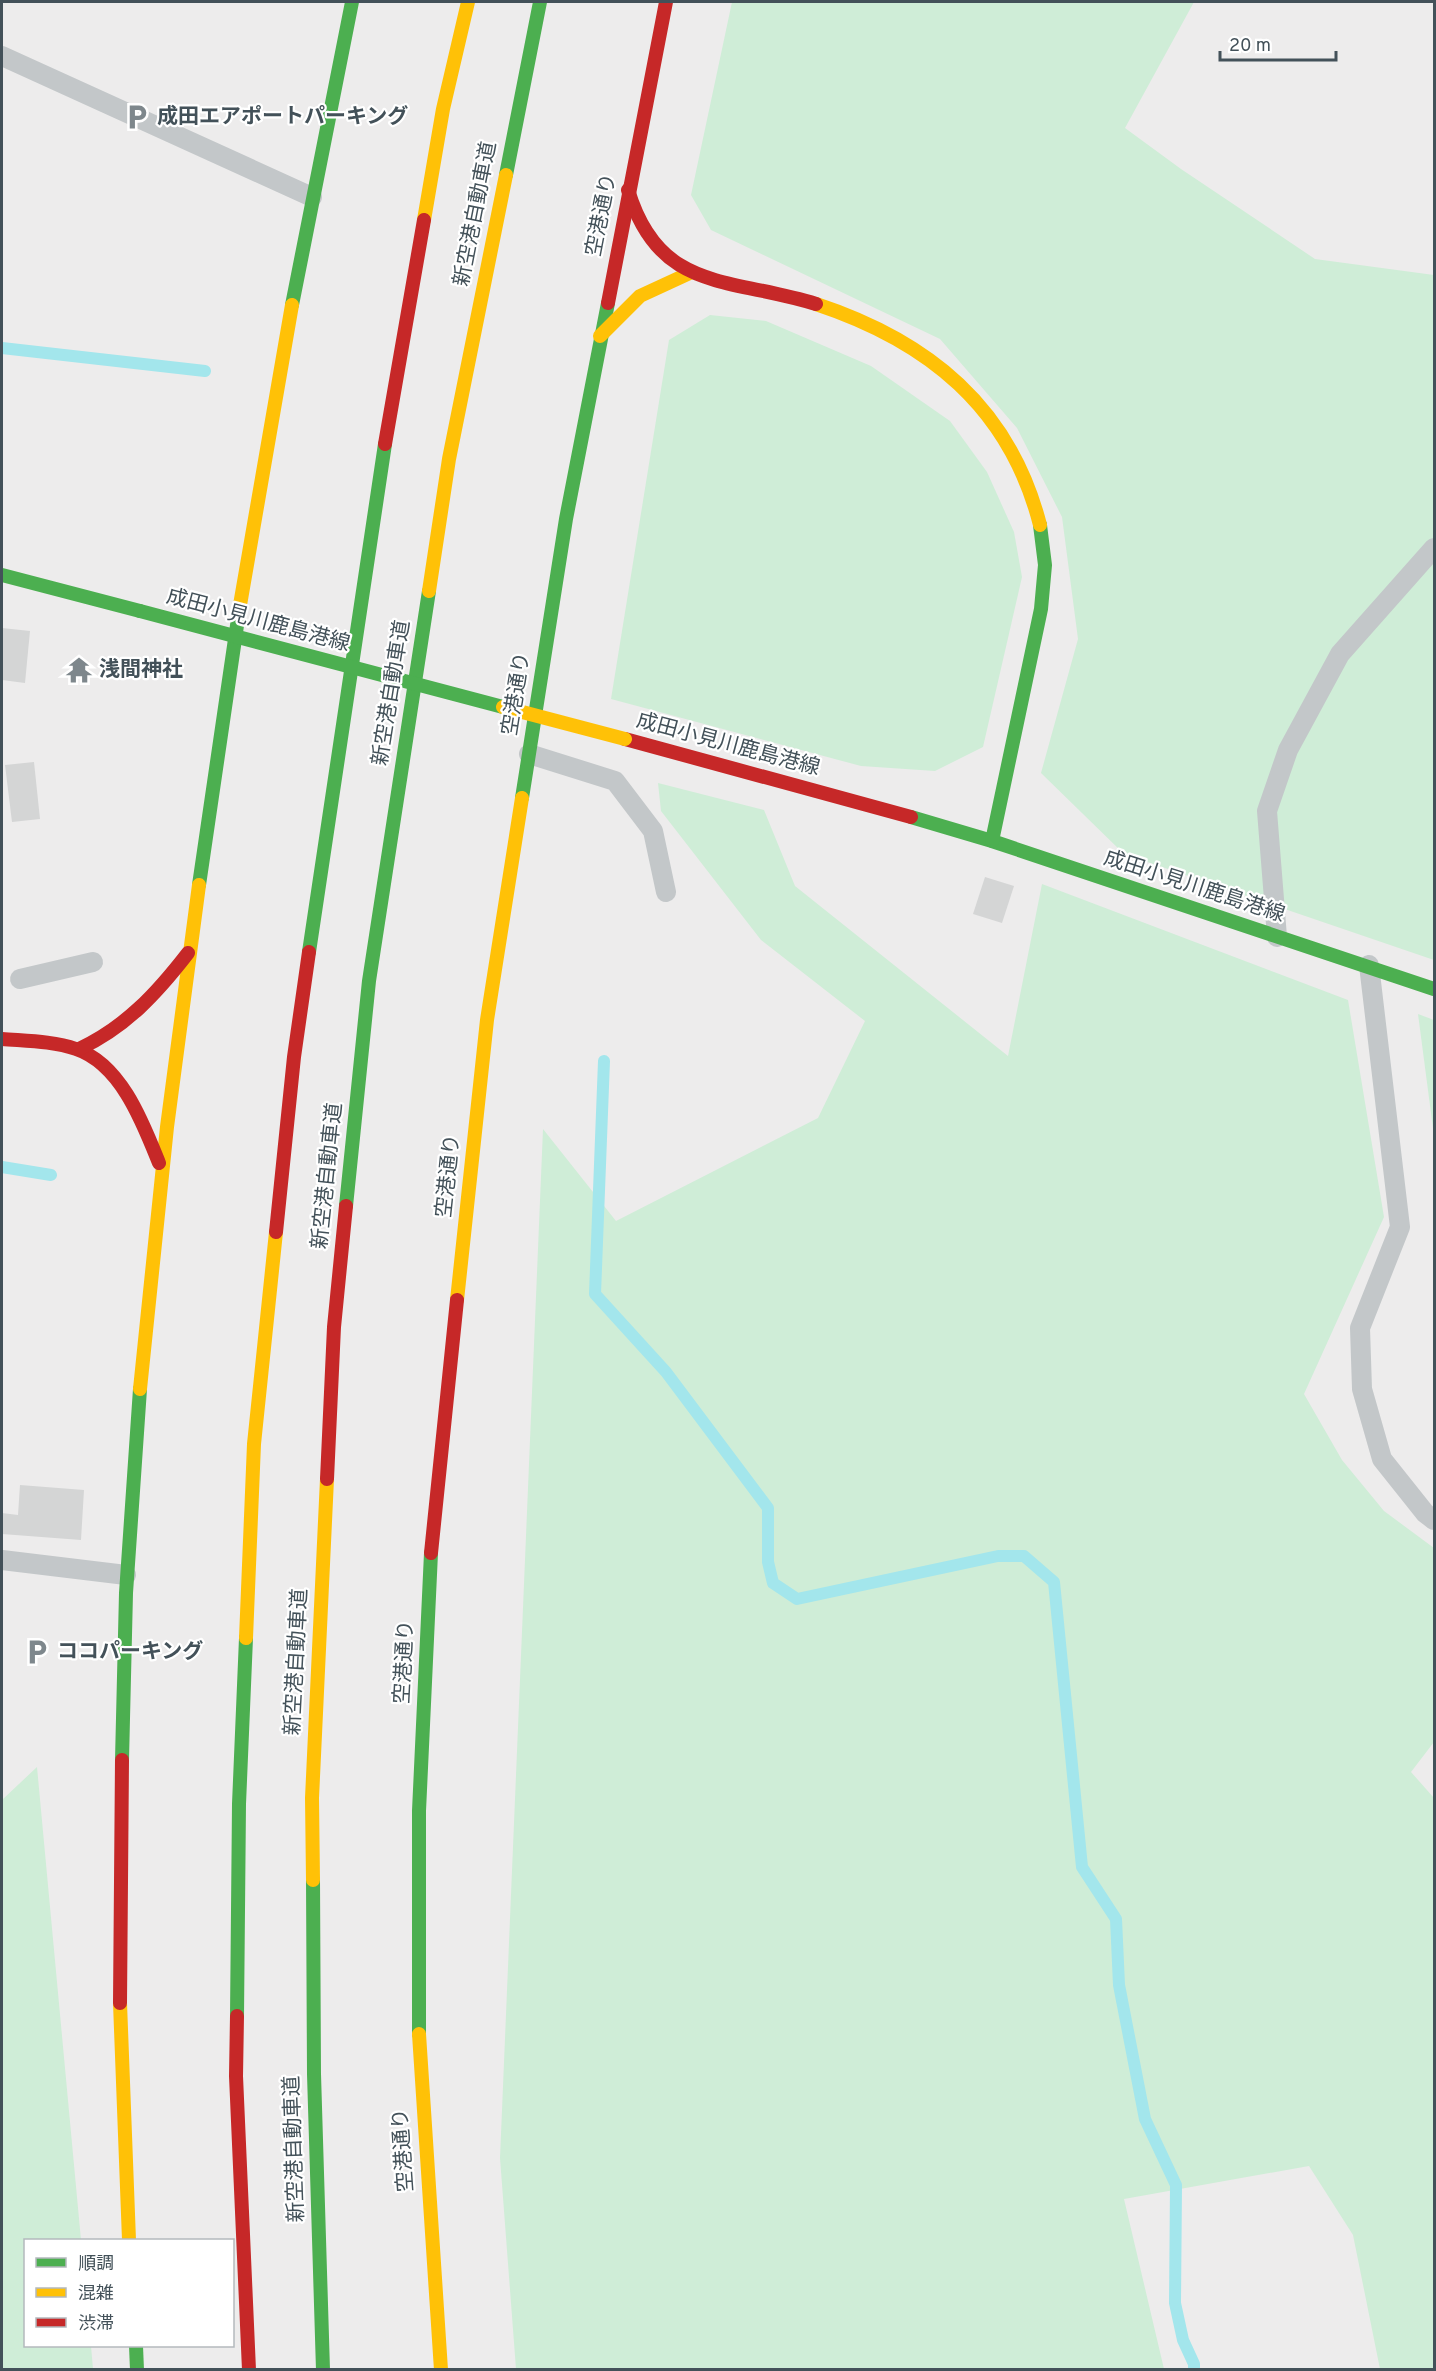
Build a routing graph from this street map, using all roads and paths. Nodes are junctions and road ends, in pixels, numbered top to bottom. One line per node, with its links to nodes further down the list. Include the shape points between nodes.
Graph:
1 (351, 2): 7 (main road)
2 (468, 2): 30 (main road, via 443,109 368,541 294,1057 254,1444 239,1804 236,2076)
3 (540, 2): 31 (main road, 新空港自動車道, via 449,459 369,981 335,1316 312,1798 314,2074)
4 (666, 2): 6 (main road, 空港通り)
5 (2, 56): 7 (lane)
6 (628, 190): 8 (main road, via 635,216 656,245 669,260); 9 (main road, 空港通り)
7 (312, 197): 16 (main road, via 225,694)
8 (692, 272): 9 (main road, via 655,285 620,311); 13 (main road, via 847,314 900,340 947,373 988,414 1020,463 1040,514 1045,565 1041,614)
9 (600, 337): 12 (main road, 空港通り)
10 (1434, 548): 15 (lane, via 1340,654 1287,750 1267,811)
11 (2, 575): 13 (main road, 成田小見川鹿島港線, bridge, via 865,803)
12 (529, 754): 14 (lane, via 615,781 653,831); 32 (main road, 空港通り, via 486,1020 430,1560 419,1811 418,2052)
13 (992, 842): 15 (main road, 成田小見川鹿島港線)
14 (666, 892)
15 (1277, 937): 18 (main road, 成田小見川鹿島港線)
16 (189, 953): 22 (main road, via 131,1019); 23 (main road)
17 (93, 962): 19 (lane)
18 (1369, 965): 20 (main road, 成田小見川鹿島港線); 24 (lane, via 1400,1227 1360,1328 1362,1389 1382,1459)
19 (20, 980)
20 (1434, 988)
21 (2, 1039): 22 (main road)
22 (79, 1049): 23 (main road, via 102,1066 134,1107)
23 (161, 1167): 26 (main road)
24 (1434, 1520)
25 (2, 1560): 26 (lane)
26 (126, 1575): 27 (main road, via 120,1841 121,2108)
27 (129, 2239)
28 (136, 2347): 29 (main road)
29 (137, 2370)
30 (249, 2370)
31 (323, 2370)
32 (441, 2370)

